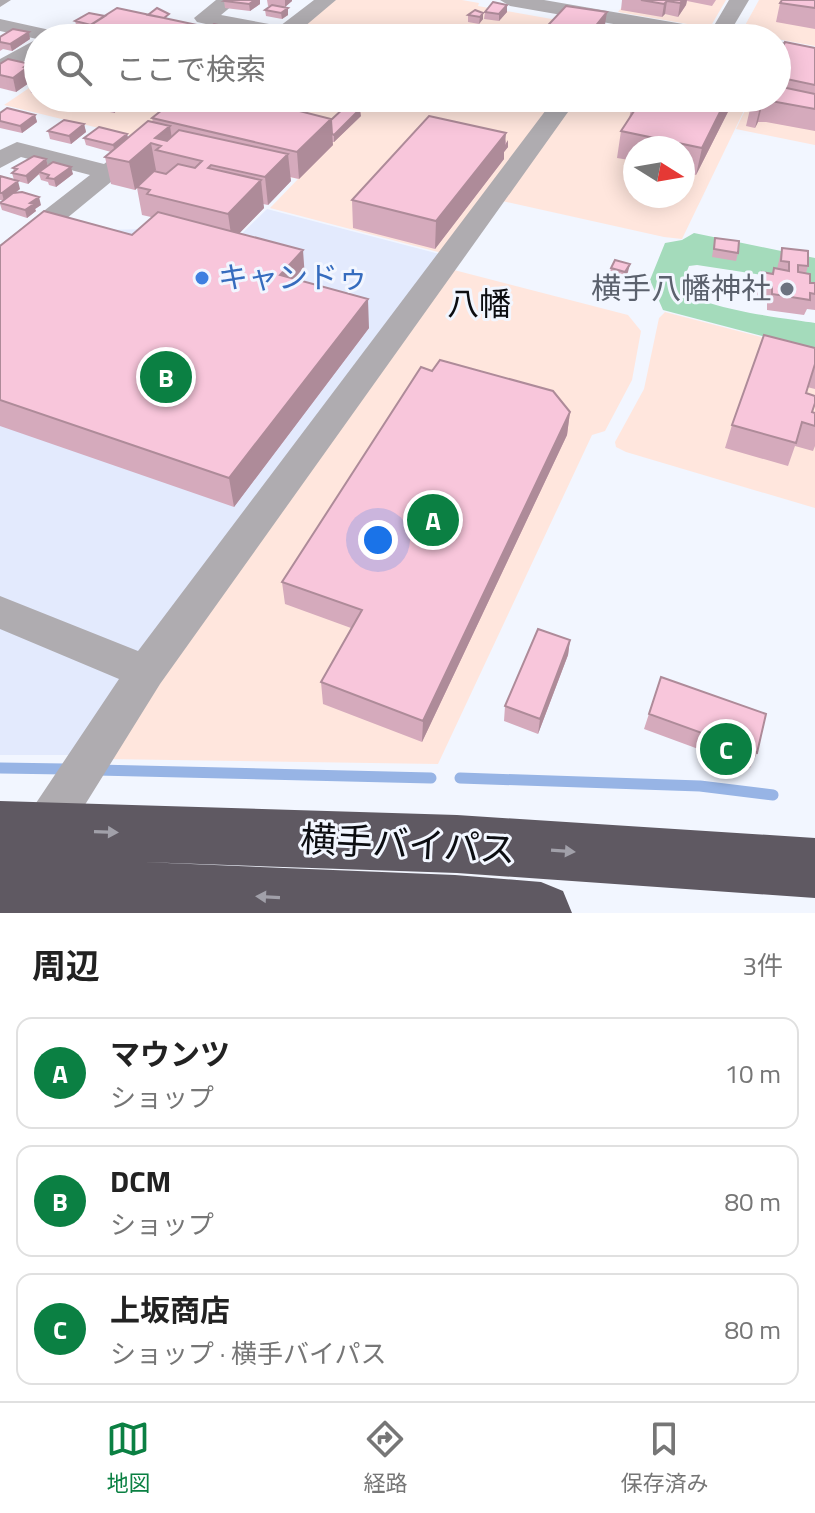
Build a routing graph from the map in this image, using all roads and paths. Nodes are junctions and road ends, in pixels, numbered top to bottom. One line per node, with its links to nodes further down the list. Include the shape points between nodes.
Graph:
1 (229, 0): 6 (street, via 204,18)
2 (326, 0): 7 (street)
3 (510, 0): 5 (street)
4 (739, 0): 10 (street)
5 (624, 20): 8 (street); 9 (street)
6 (230, 24)
7 (296, 24)
8 (621, 24)
9 (648, 24)
10 (729, 24)
11 (0, 25): 12 (street)
12 (24, 30)
13 (791, 50): 15 (street)
14 (24, 53): 16 (street)
15 (815, 54)
16 (0, 68)
17 (184, 112): 20 (street)
18 (557, 112): 23 (street)
19 (0, 161): 20 (street, via 17,149)
20 (108, 172): 21 (street)
21 (0, 259)
22 (0, 612): 23 (street)
23 (146, 672): 24 (street)
24 (22, 830): 25 (highway, 横手バイパス, one-way to 25, via 457,844)
25 (815, 868)
26 (0, 887): 27 (highway, 横手バイパス, one-way to 26)
27 (455, 909): 28 (highway, 横手バイパス)
28 (541, 913)

